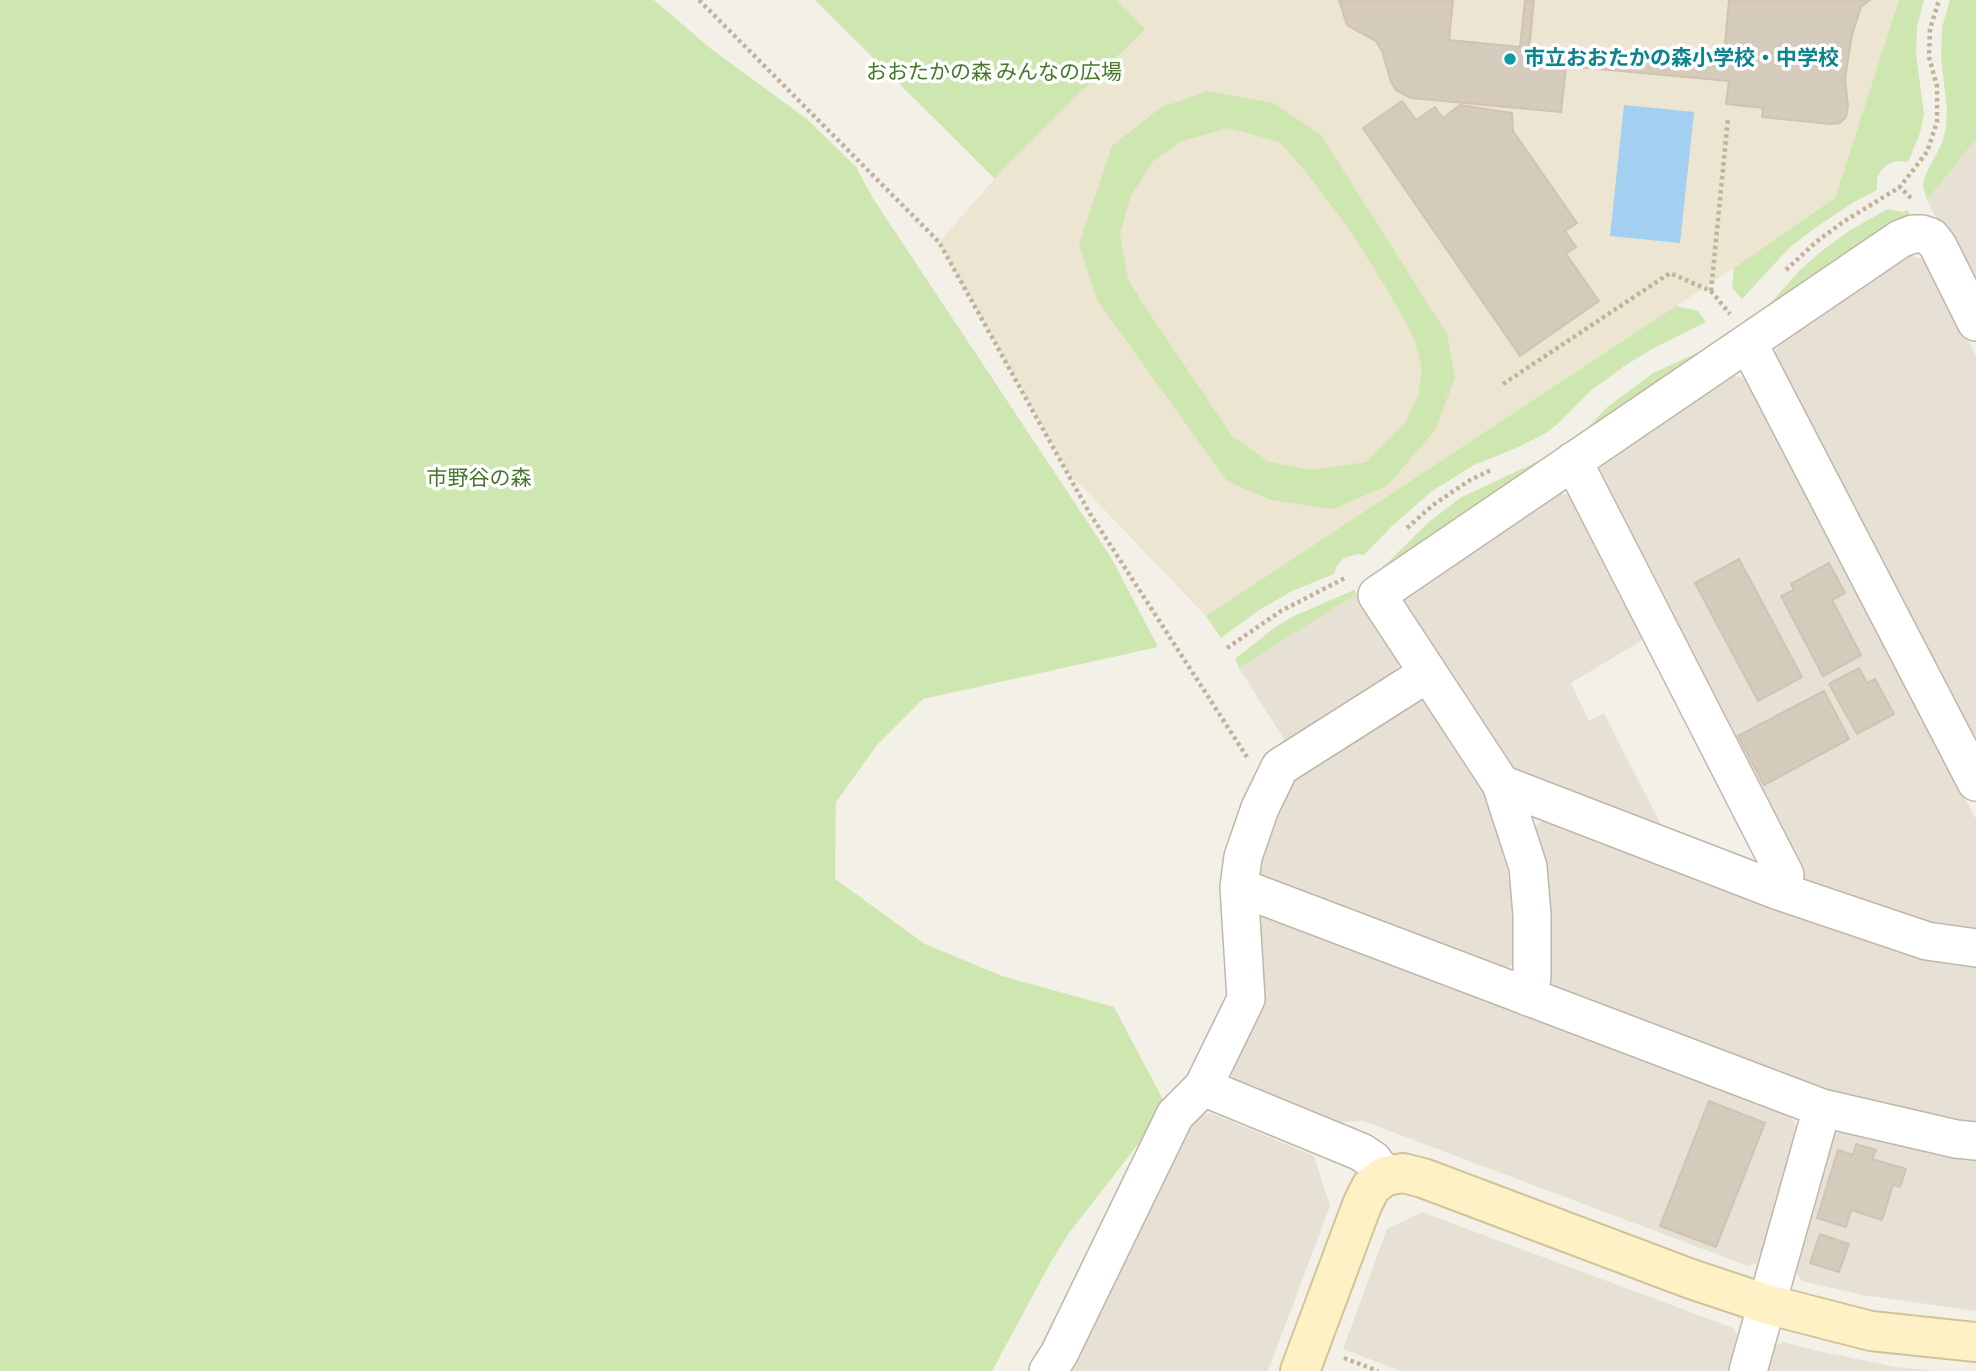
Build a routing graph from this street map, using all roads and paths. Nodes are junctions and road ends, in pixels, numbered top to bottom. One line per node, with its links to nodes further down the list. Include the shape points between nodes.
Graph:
1 (699, 0): 13 (path, via 939,242 1088,512 1249,761)
2 (1939, 0): 4 (path, via 1930,29 1929,57 1937,86 1937,122 1927,152 1900,187)
3 (1728, 118): 5 (path)
4 (1913, 201)
5 (1711, 291): 7 (path); 8 (path, via 1670,272)
6 (1976, 322): 7 (street, via 1938,246 1931,237 1913,234)
7 (1741, 330): 9 (street); 14 (street)
8 (1503, 384)
9 (1573, 461): 12 (street, via 1377,596); 17 (street, via 1785,875)
10 (1349, 576): 11 (path, via 1281,611)
11 (1227, 648)
12 (1428, 673): 13 (street); 15 (street)
13 (1280, 767): 16 (street, via 1243,857)
14 (1976, 782)
15 (1501, 784): 17 (street); 19 (street, via 1528,867 1532,915)
16 (1239, 887): 19 (street); 20 (street, via 1246,999)
17 (1779, 891): 18 (street, via 1927,941)
18 (1976, 948)
19 (1528, 997): 21 (street)
20 (1203, 1087): 23 (street, via 1356,1150 1373,1160); 27 (street, via 1175,1115)
21 (1822, 1108): 22 (street); 24 (street)
22 (1976, 1141)
23 (1385, 1177): 24 (street, via 1403,1173 1423,1178); 26 (street, via 1371,1187 1362,1205)
24 (1766, 1304): 25 (street, via 1871,1331); 29 (street)
25 (1976, 1342)
26 (1317, 1363): 28 (path)
27 (1048, 1371)
28 (1378, 1371)
29 (1748, 1371)

